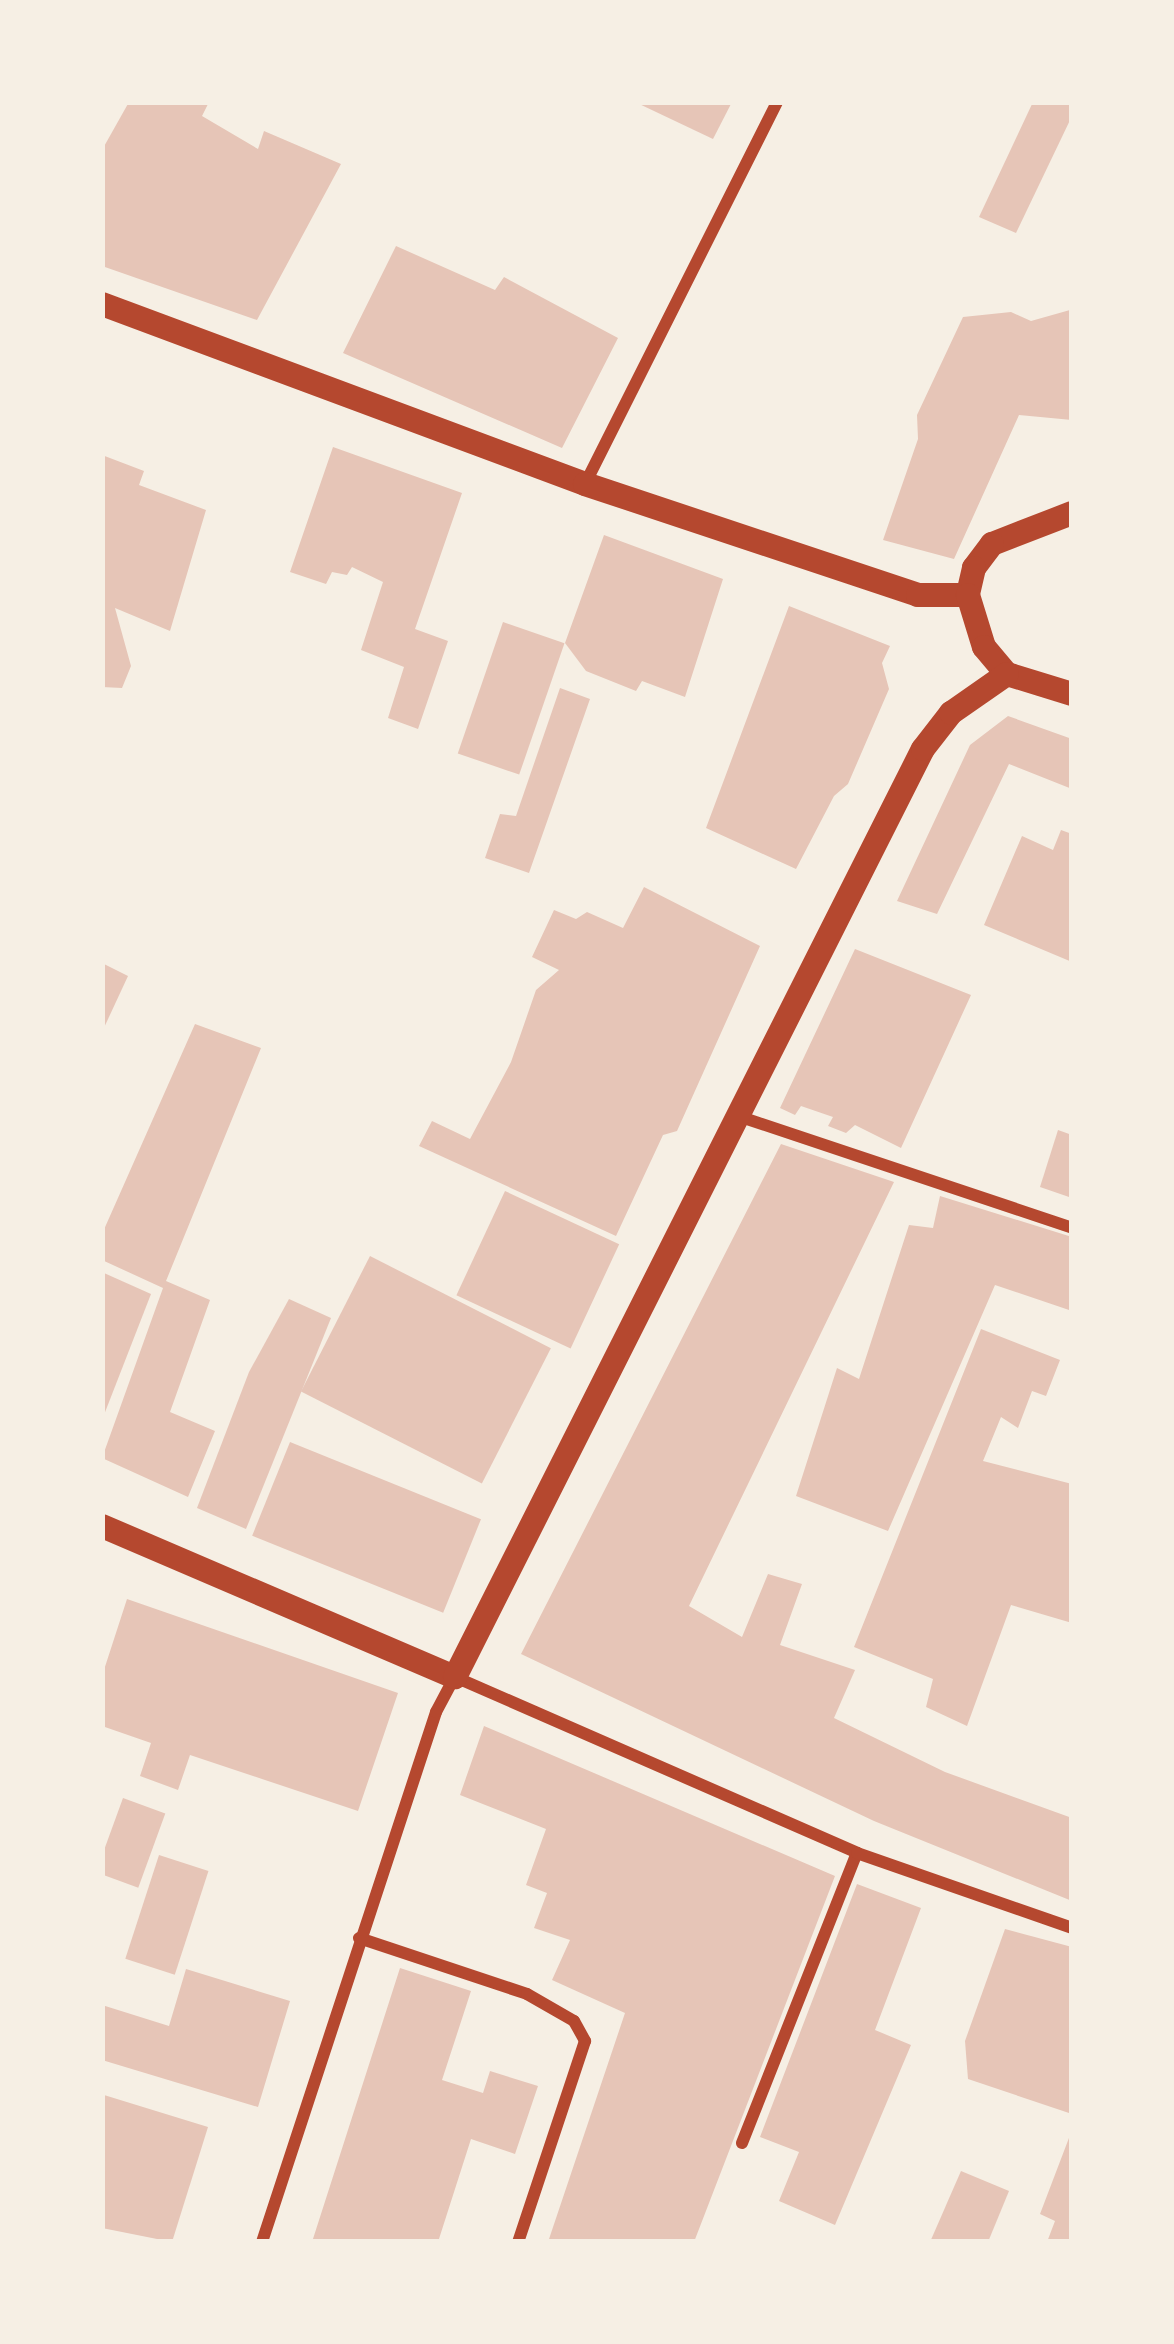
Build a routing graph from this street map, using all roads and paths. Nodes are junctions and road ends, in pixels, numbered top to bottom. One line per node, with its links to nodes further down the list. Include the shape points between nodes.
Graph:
1 (777, 102): 3 (street)
2 (102, 304): 3 (main road)
3 (585, 484): 5 (main road, via 918,596)
4 (1072, 513): 5 (main road, via 992,544 974,568)
5 (968, 595): 6 (main road, via 984,647)
6 (1007, 674): 7 (main road); 8 (main road, via 951,712 923,749)
7 (1072, 694)
8 (734, 1115): 9 (street); 11 (main road)
9 (1072, 1228)
10 (102, 1526): 11 (main road)
11 (455, 1677): 12 (street); 14 (street)
12 (856, 1853): 13 (street); 15 (street)
13 (1072, 1928)
14 (359, 1938): 16 (street); 17 (street, via 527,1994 574,2021 585,2041)
15 (742, 2143)
16 (262, 2242)
17 (518, 2242)

